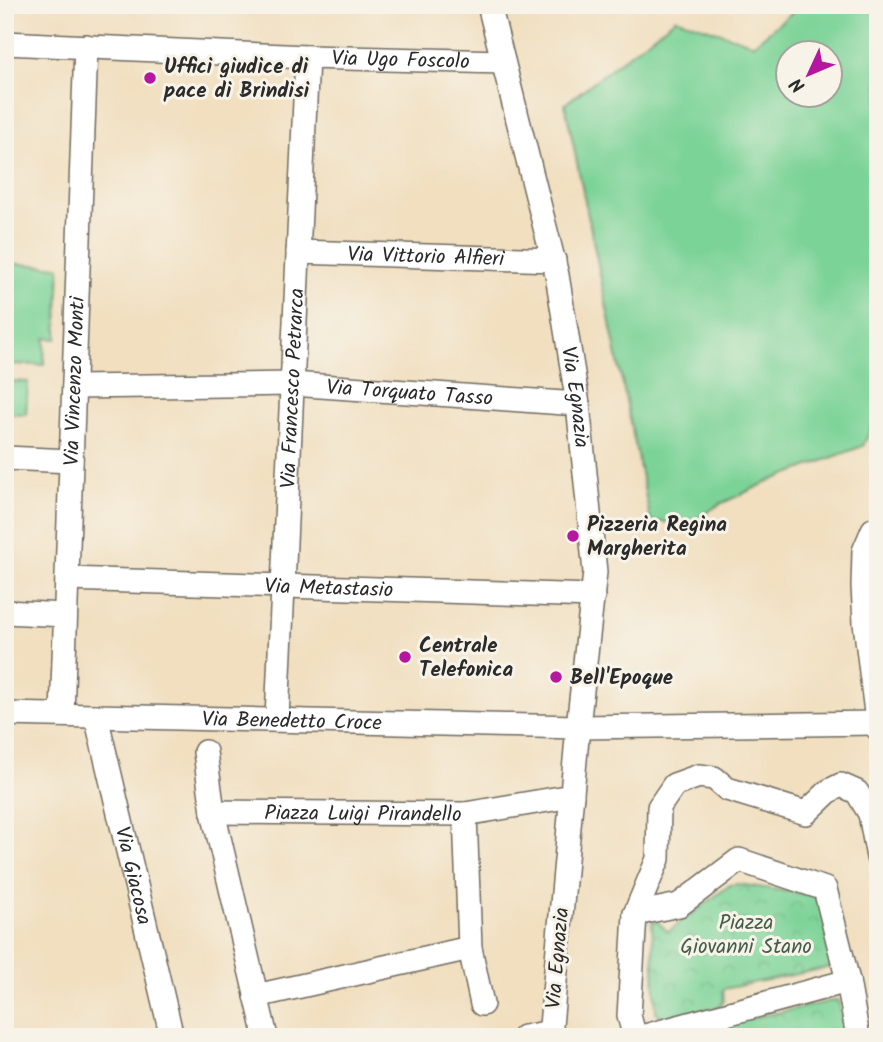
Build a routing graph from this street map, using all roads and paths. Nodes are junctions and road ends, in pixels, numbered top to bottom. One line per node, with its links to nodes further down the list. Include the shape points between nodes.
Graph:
1 (489, 5): 5 (street, Via Egnazia)
2 (5, 43): 3 (street, Via Ugo Foscolo)
3 (86, 46): 4 (street, Via Ugo Foscolo); 9 (street, Via Vincenzo Monti)
4 (307, 57): 5 (street, Via Ugo Foscolo); 6 (street, Via Francesco Petrarca)
5 (503, 62): 7 (street, Via Egnazia)
6 (298, 252): 7 (street, Via Vittorio Alfieri); 8 (street, Via Francesco Petrarca)
7 (554, 260): 10 (street, Via Egnazia)
8 (292, 384): 9 (street, Via Torquato Tasso); 10 (street, Via Torquato Tasso); 15 (street, Via Francesco Petrarca)
9 (74, 387): 12 (street, Via Vincenzo Monti)
10 (578, 404): 16 (street, Via Egnazia, via 595,572)
11 (5, 458): 12 (street)
12 (71, 461): 14 (street, Via Vincenzo Monti)
13 (878, 529): 23 (street, via 873,530 864,551 863,586)
14 (67, 579): 15 (street, Via Metastasio); 18 (street, Via Vincenzo Monti)
15 (283, 585): 16 (street, Via Metastasio); 22 (street, Via Francesco Petrarca)
16 (593, 596): 24 (street, Via Egnazia)
17 (5, 612): 18 (street)
18 (65, 615): 20 (street, Via Vincenzo Monti)
19 (5, 714): 20 (street, Via Benedetto Croce)
20 (62, 715): 21 (street, Via Benedetto Croce)
21 (96, 716): 22 (street, Via Benedetto Croce); 36 (street, Via Giacosa)
22 (277, 719): 24 (street, Via Benedetto Croce)
23 (877, 726): 24 (street, Via Benedetto Croce)
24 (578, 727): 26 (street, Via Egnazia)
25 (205, 752): 27 (street)
26 (572, 796): 28 (street); 35 (street, Via Egnazia)
27 (213, 812): 28 (street, Piazza Luigi Pirandello); 33 (street)
28 (465, 814): 31 (street, Piazza Luigi Pirandello)
29 (878, 857): 30 (street, via 870,814 857,792 841,785 829,790 806,813 699,776 674,785 659,807 658,859)
30 (635, 914): 32 (street, via 679,905 739,860 825,889); 39 (street, via 629,1016)
31 (470, 948): 33 (street); 34 (street, Piazza Luigi Pirandello)
32 (849, 981): 40 (street); 41 (street)
33 (256, 996): 37 (street)
34 (482, 1004)
35 (550, 1035): 38 (street)
36 (172, 1037)
37 (266, 1037)
38 (524, 1037)
39 (635, 1037)
40 (641, 1037)
41 (858, 1037)

